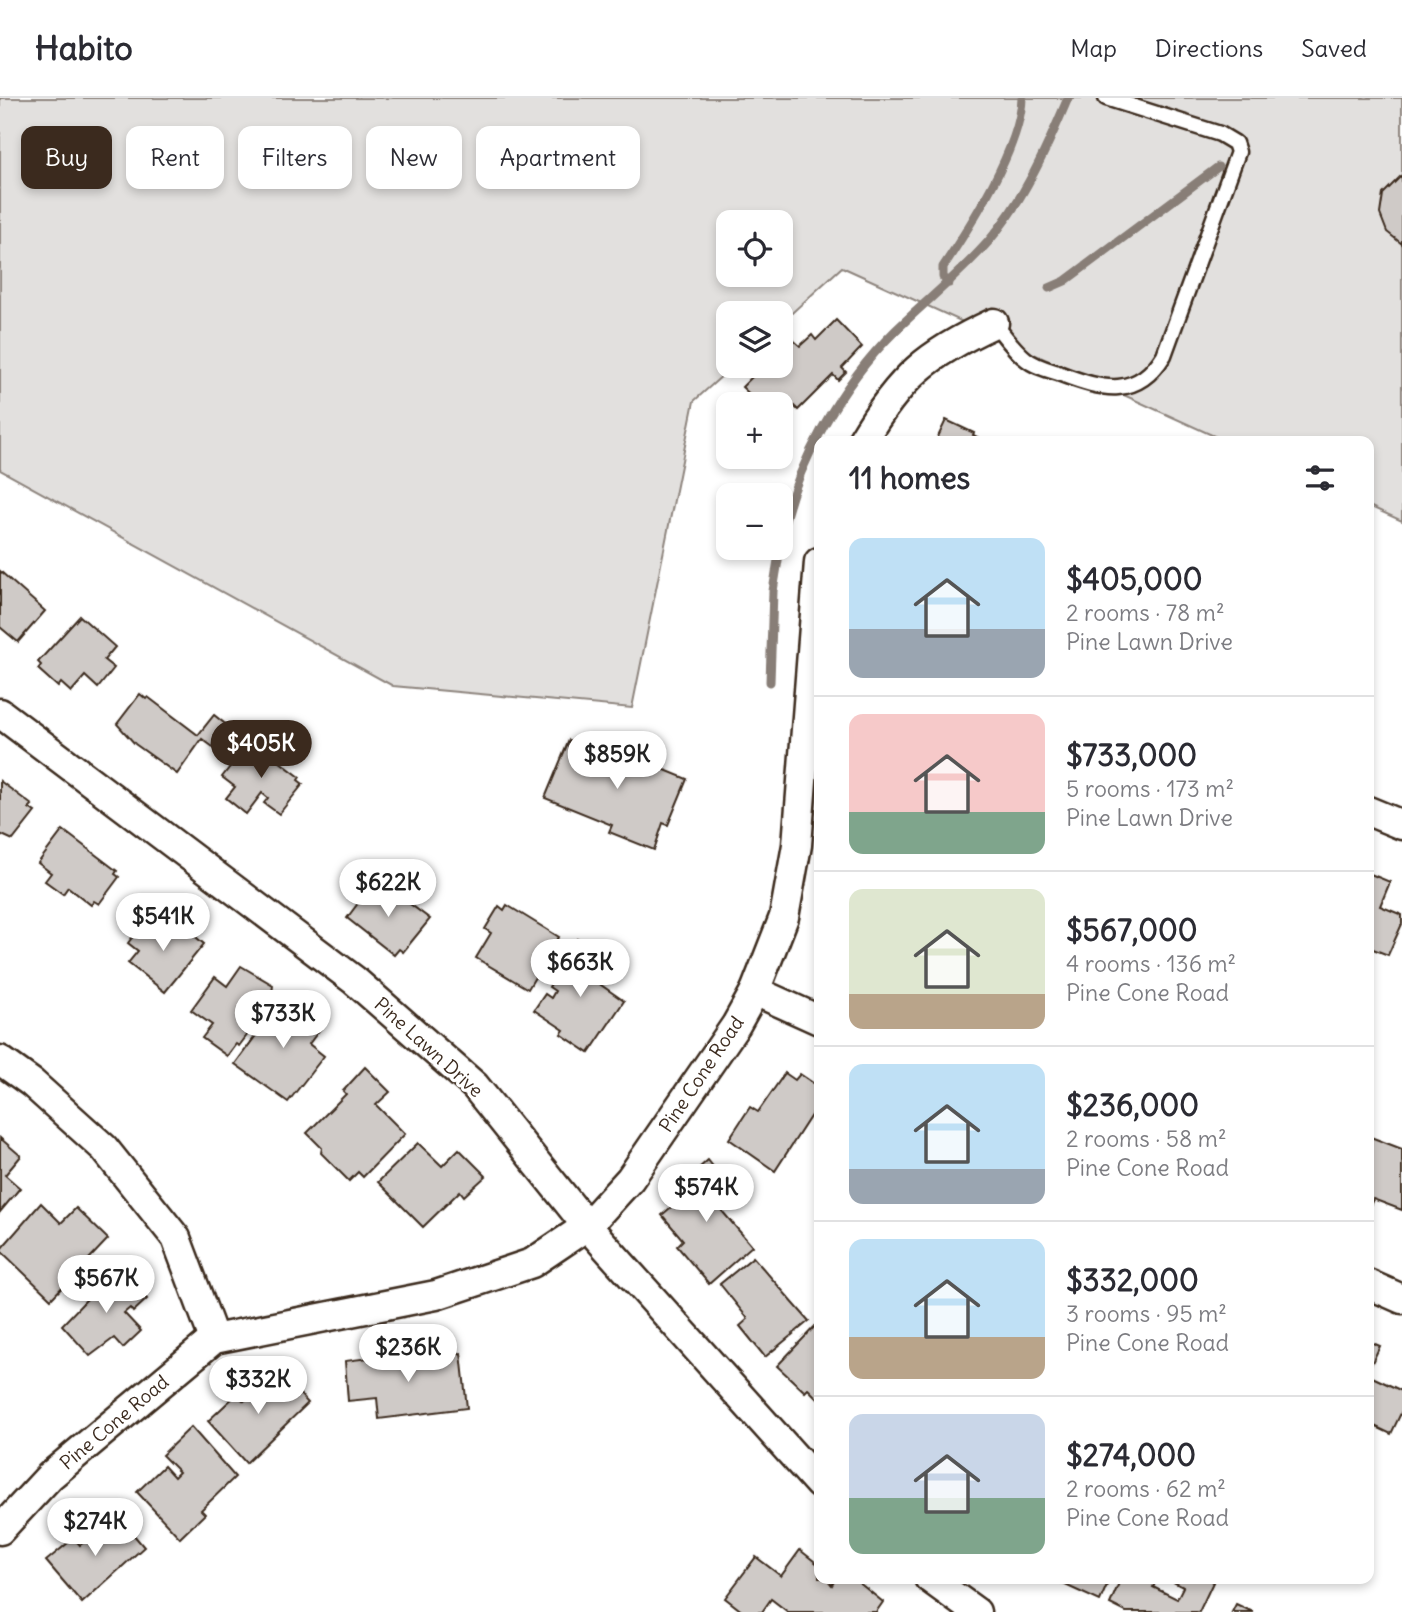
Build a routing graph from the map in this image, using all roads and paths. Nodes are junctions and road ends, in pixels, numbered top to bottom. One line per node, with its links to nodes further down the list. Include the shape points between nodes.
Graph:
1 (1106, 98): 2 (lane, via 1220,134 1235,144 1238,152 1164,355 1153,372 1137,384 1101,386 1030,362)
2 (994, 323): 3 (street, via 922,363)
3 (865, 436)
4 (814, 664): 8 (street, Pine Cone Road, via 792,883 784,918)
5 (0, 713): 11 (street, Pine Lawn Drive, via 374,997 475,1086)
6 (1374, 813): 7 (street)
7 (1402, 825)
8 (755, 991): 9 (street); 11 (street, Pine Cone Road, via 630,1179)
9 (814, 1018)
10 (0, 1060): 14 (street, via 104,1148 176,1238)
11 (587, 1226): 14 (street, Pine Cone Road, via 531,1263 436,1295); 15 (street, Pine Lawn Drive)
12 (1374, 1287): 13 (street)
13 (1402, 1299)
14 (214, 1339): 16 (street, Pine Cone Road, via 50,1476)
15 (814, 1478)
16 (0, 1530)
17 (937, 1584): 18 (street)
18 (976, 1612)

